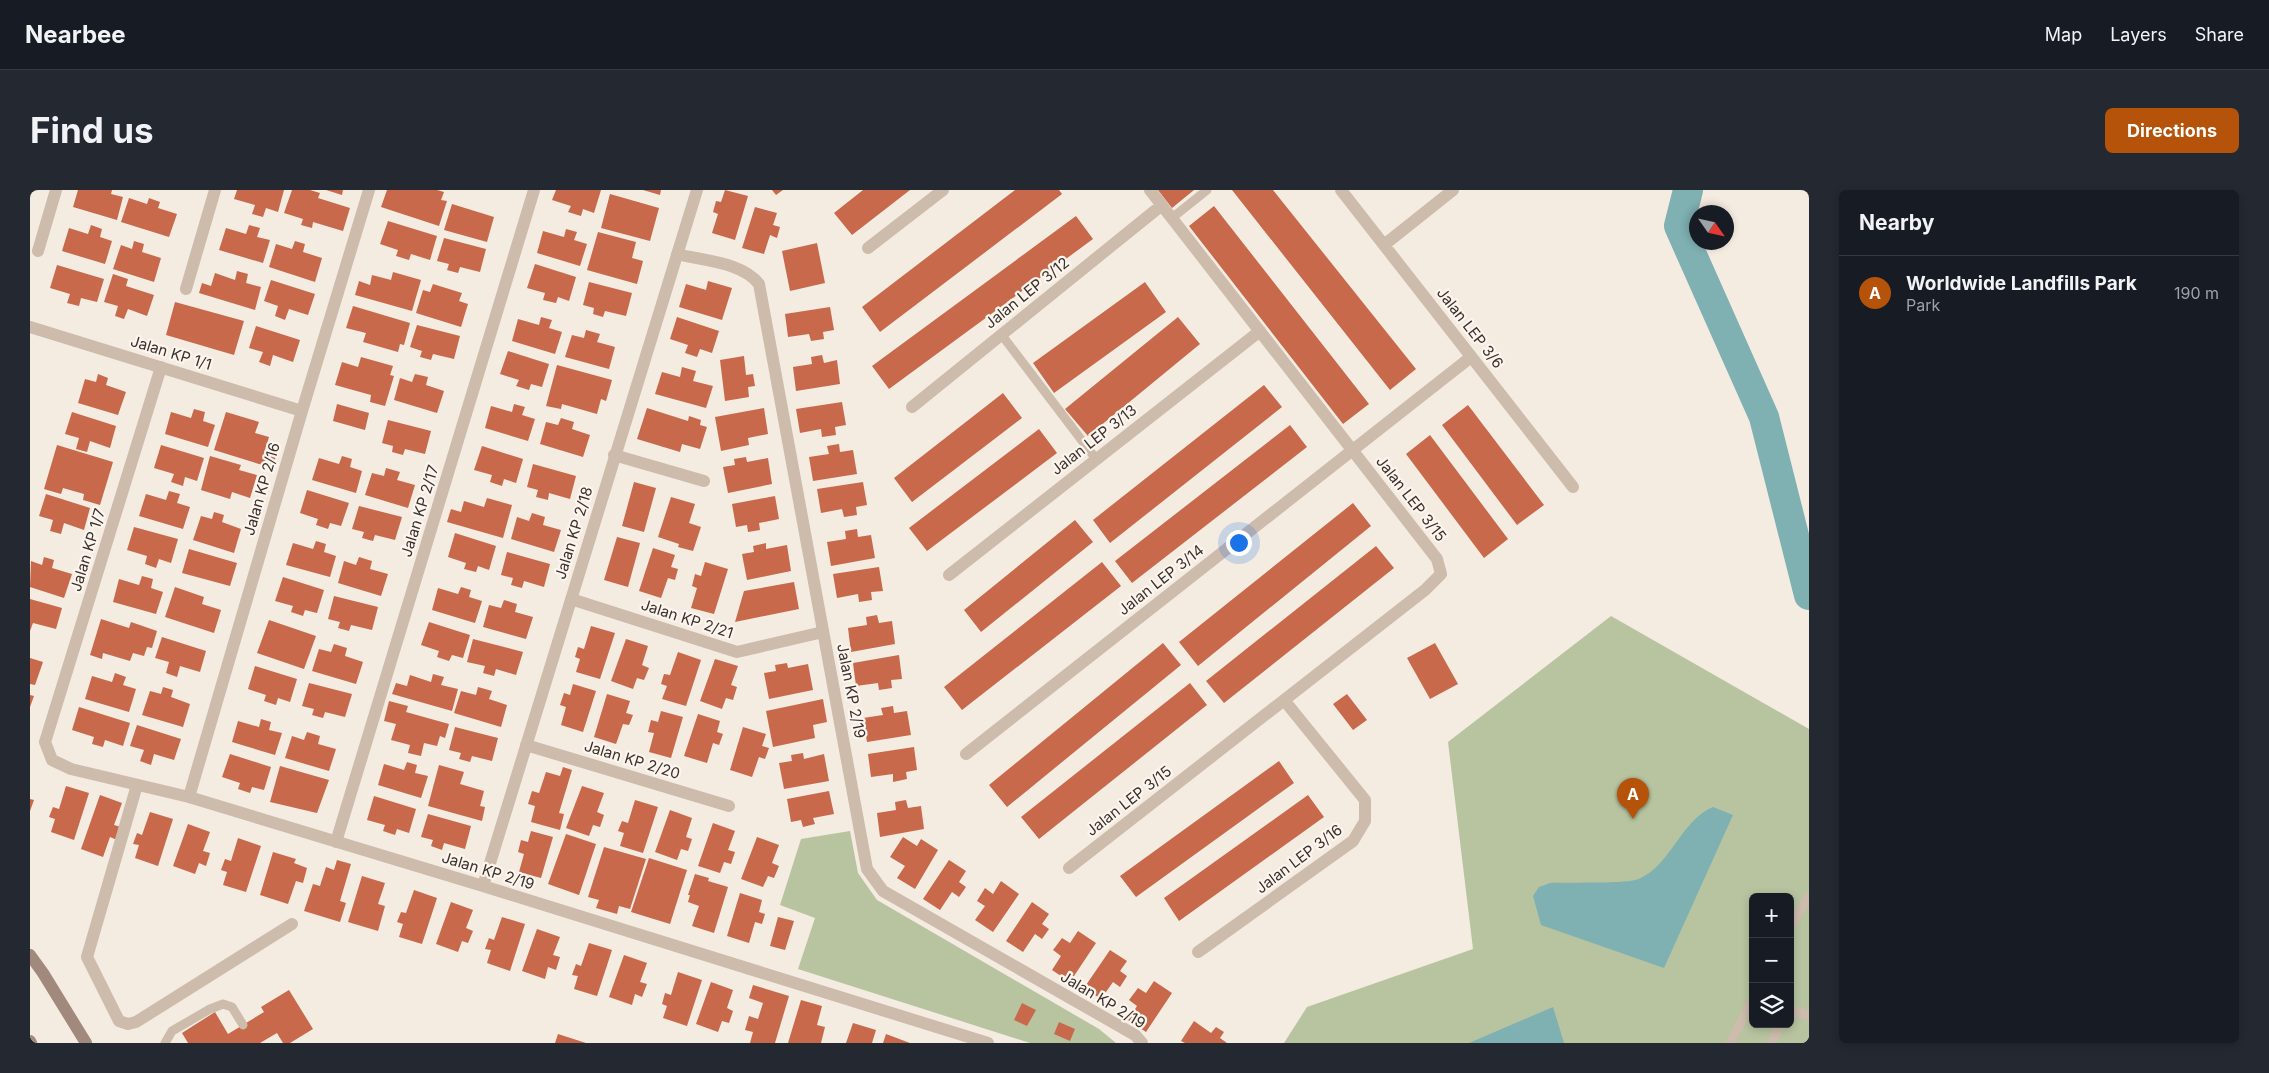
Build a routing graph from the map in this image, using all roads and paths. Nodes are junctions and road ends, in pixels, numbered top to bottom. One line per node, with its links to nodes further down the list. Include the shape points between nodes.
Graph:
1 (56, 190): 15 (street)
2 (215, 190): 17 (street)
3 (369, 190): 24 (street, Jalan KP 2/16)
4 (534, 190): 40 (street, Jalan KP 2/17)
5 (697, 190): 16 (street, Jalan KP 2/18)
6 (943, 190): 14 (street)
7 (1150, 190): 11 (street, Jalan LEP 3/15)
8 (1207, 190): 12 (lane)
9 (1341, 190): 13 (street, Jalan LEP 3/6)
10 (1452, 190): 13 (street)
11 (1162, 205): 12 (street, Jalan LEP 3/15); 20 (street, Jalan LEP 3/12)
12 (1172, 218): 19 (street, Jalan LEP 3/15)
13 (1384, 245): 21 (street, Jalan LEP 3/6)
14 (868, 248)
15 (38, 251)
16 (677, 254): 26 (street, Jalan KP 2/18); 32 (street, Jalan KP 2/19, via 742,269 759,284)
17 (186, 289)
18 (30, 327): 22 (street, Jalan KP 1/1)
19 (1260, 331): 25 (street, Jalan LEP 3/15); 27 (street, Jalan LEP 3/13)
20 (1001, 334): 23 (street, Jalan LEP 3/12); 27 (lane)
21 (1472, 357): 25 (street, Jalan LEP 3/14); 29 (street, Jalan LEP 3/6)
22 (161, 367): 24 (street, Jalan KP 1/1); 34 (street, Jalan KP 1/7)
23 (912, 406)
24 (302, 411): 38 (street, Jalan KP 2/16)
25 (1353, 450): 33 (street, Jalan LEP 3/15, via 1437,559 1441,574); 36 (street, Jalan LEP 3/14)
26 (614, 455): 28 (street); 31 (street, Jalan KP 2/18)
27 (1096, 459): 30 (street, Jalan LEP 3/13)
28 (704, 481)
29 (1573, 487)
30 (949, 575)
31 (571, 599): 32 (street, Jalan KP 2/21, via 737,652); 35 (street, Jalan KP 2/18)
32 (823, 632): 56 (street, Jalan KP 2/19, via 867,869 882,891 1135,1035)
33 (1284, 700): 41 (street, Jalan LEP 3/15); 46 (street, Jalan LEP 3/16, via 1365,800 1365,821 1353,841)
34 (45, 742): 37 (street, Jalan KP 2/19, via 52,760 71,769)
35 (526, 745): 39 (street, Jalan KP 2/20); 42 (street, Jalan KP 2/18)
36 (966, 754)
37 (137, 785): 38 (street, Jalan KP 2/19); 45 (street, via 87,957 119,1021 136,1022)
38 (189, 797): 40 (street, Jalan KP 2/19)
39 (729, 806)
40 (336, 842): 42 (street, Jalan KP 2/19)
41 (1069, 868)
42 (483, 886): 55 (street, Jalan KP 2/19)
43 (1809, 896): 44 (lane)
44 (1794, 920)
45 (292, 924)
46 (1198, 952)
47 (30, 955): 53 (main road)
48 (1749, 1007): 57 (lane)
49 (1794, 1010): 50 (lane)
50 (1809, 1016)
51 (243, 1025): 54 (lane, via 232,1007 222,1004 172,1031)
52 (1778, 1028): 58 (lane)
53 (86, 1043)
54 (165, 1043)
55 (988, 1043)
56 (1142, 1043)
57 (1730, 1043)
58 (1772, 1043)

